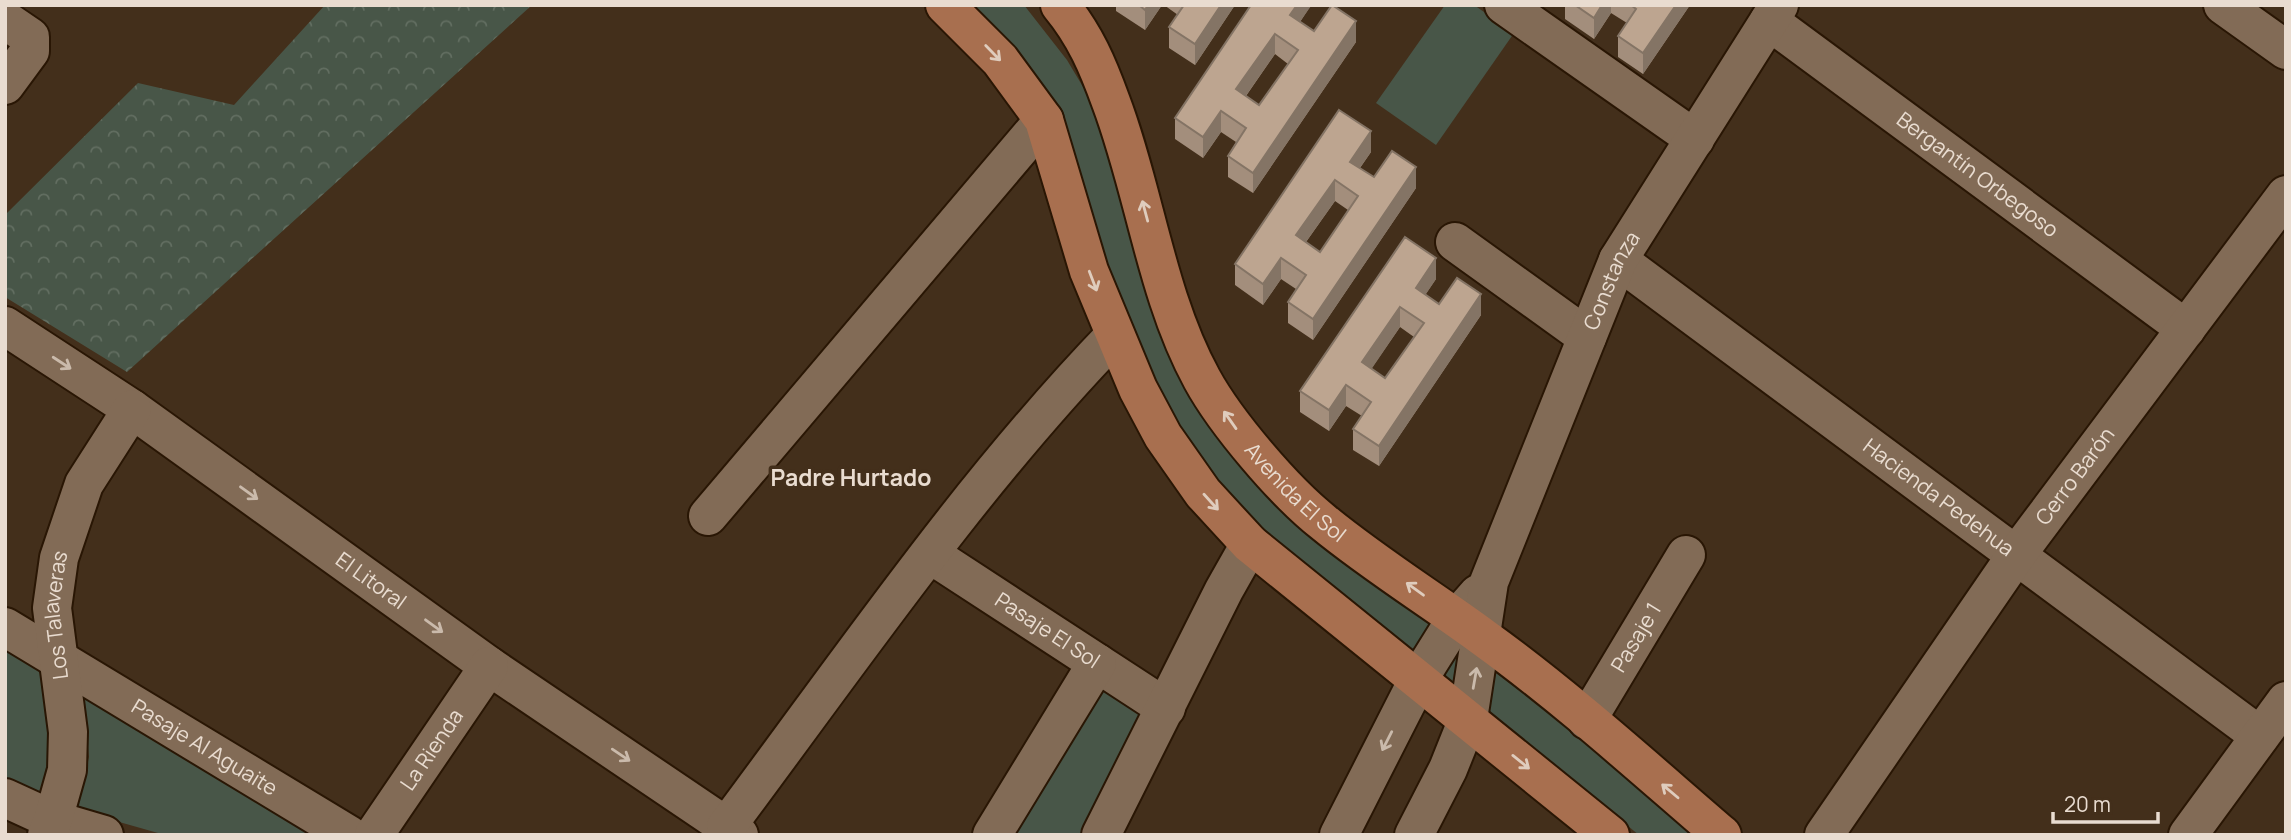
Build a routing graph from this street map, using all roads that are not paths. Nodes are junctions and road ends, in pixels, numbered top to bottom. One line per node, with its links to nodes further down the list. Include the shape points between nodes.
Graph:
1 (945, 5): 9 (main road, one-way to 9, via 1000,60)
2 (1060, 5): 25 (main road, Avenida El Sol, one-way to 2, via 1321,521 1236,429 1203,380 1177,325 1125,137 1098,66)
3 (1504, 5): 10 (street)
4 (2223, 5): 7 (street)
5 (1774, 13): 10 (street, Constanza); 15 (street, Bergantín Orbegoso)
6 (5, 20): 8 (street, via 30,37 30,51)
7 (2286, 51)
8 (5, 85)
9 (1044, 120): 16 (main road, one-way to 16, via 1089,271); 19 (street)
10 (1695, 138): 13 (street, Constanza)
11 (2286, 195): 15 (street, Cerro Barón)
12 (1455, 242): 17 (street)
13 (1618, 260): 17 (street, Constanza); 22 (street, Hacienda Pedehua)
14 (5, 326): 18 (street, El Litoral, one-way to 18)
15 (2186, 329): 22 (street, Cerro Barón)
16 (1115, 335): 20 (main road, one-way to 20, via 1163,436 1203,493); 21 (street, via 1033,424)
17 (1587, 337): 25 (street, Constanza)
18 (132, 409): 26 (street, Los Talaveras, via 84,484 59,558 52,608); 28 (street, El Litoral, one-way to 28)
19 (708, 516)
20 (1250, 544): 29 (main road); 31 (street)
21 (930, 554): 27 (street, Pasaje El Sol); 37 (street)
22 (2017, 554): 34 (street, Hacienda Pedehua); 47 (street, Cerro Barón)
23 (1686, 555): 33 (street, Pasaje 1)
24 (5, 627): 26 (street, Pasaje Al Aguaite)
25 (1469, 628): 29 (street, Constanza); 32 (street, Constanza, one-way to 25); 33 (main road, Avenida El Sol)
26 (58, 660): 36 (street, Los Talaveras, via 66,770); 39 (street, Pasaje Al Aguaite)
27 (1097, 663): 31 (street, Pasaje El Sol); 41 (street)
28 (489, 666): 37 (street, El Litoral, one-way to 37); 40 (street, La Rienda)
29 (1418, 680): 32 (main road); 43 (street, Constanza, one-way to 43)
30 (2286, 701): 34 (street)
31 (1166, 708): 42 (street)
32 (1468, 719): 44 (street, Constanza); 45 (main road, one-way to 45)
33 (1587, 720): 46 (main road, Avenida El Sol, one-way to 33)
34 (2260, 736): 48 (street)
35 (5, 798): 36 (street)
36 (50, 827): 38 (street)
37 (733, 831)
38 (104, 835)
39 (349, 835)
40 (374, 835)
41 (992, 835)
42 (1101, 835)
43 (1339, 835)
44 (1414, 835)
45 (1610, 835)
46 (1722, 835)
47 (1824, 835)
48 (2188, 835)

